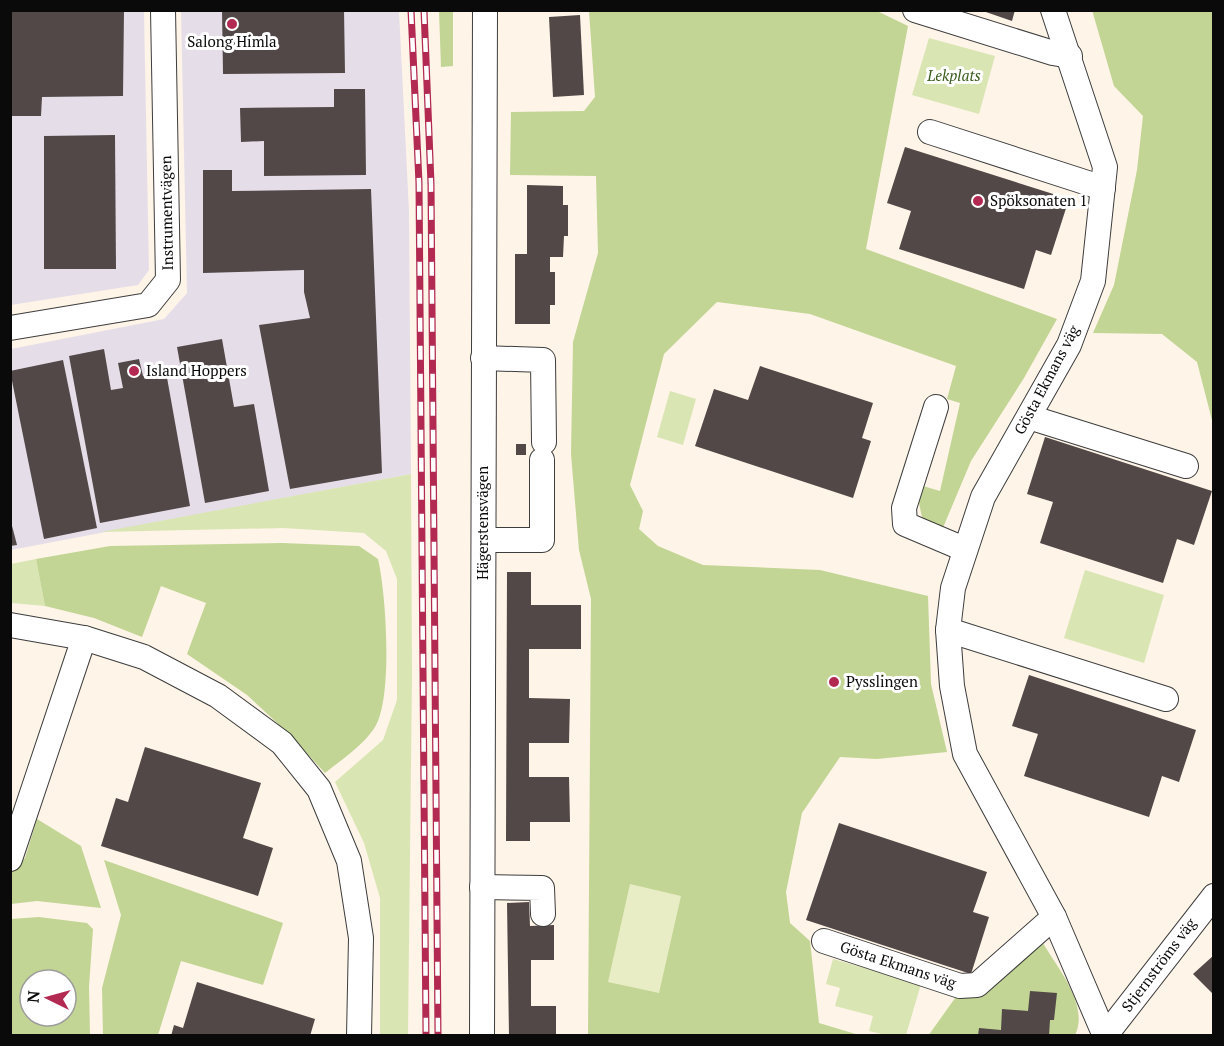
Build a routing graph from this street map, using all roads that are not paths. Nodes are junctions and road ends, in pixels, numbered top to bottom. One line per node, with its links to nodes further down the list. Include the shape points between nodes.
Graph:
1 (163, 10): 8 (street, Instrumentvägen, via 168,280 148,305)
2 (485, 10): 9 (street, Hägerstensvägen)
3 (915, 10): 5 (street)
4 (1053, 10): 5 (street)
5 (1070, 56): 7 (street)
6 (930, 132): 7 (street)
7 (1104, 177): 11 (street, Gösta Ekmans väg, via 1093,281 1069,345)
8 (10, 328)
9 (483, 358): 13 (street, Hägerstensvägen); 13 (street, via 543,360 542,540)
10 (936, 407): 14 (street, via 904,508 905,524)
11 (1029, 417): 12 (street); 14 (street, Gösta Ekmans väg, via 983,496)
12 (1186, 466)
13 (484, 540): 20 (street, Hägerstensvägen)
14 (964, 549): 16 (street, Gösta Ekmans väg, via 953,588)
15 (10, 625): 17 (street)
16 (948, 630): 18 (street); 23 (street, Gösta Ekmans väg, via 952,686 965,754)
17 (84, 638): 19 (street); 25 (street, via 144,657 218,696 282,743 319,789 349,861 361,938)
18 (1166, 699)
19 (10, 859)
20 (482, 887): 22 (street, via 542,888); 26 (street, Hägerstensvägen)
21 (1214, 896): 27 (street, Stjernströms väg)
22 (543, 914)
23 (1054, 917): 24 (street, Gösta Ekmans väg, via 978,985 960,986); 27 (street, Gösta Ekmans väg)
24 (824, 941)
25 (359, 1035)
26 (482, 1035)
27 (1105, 1035)

